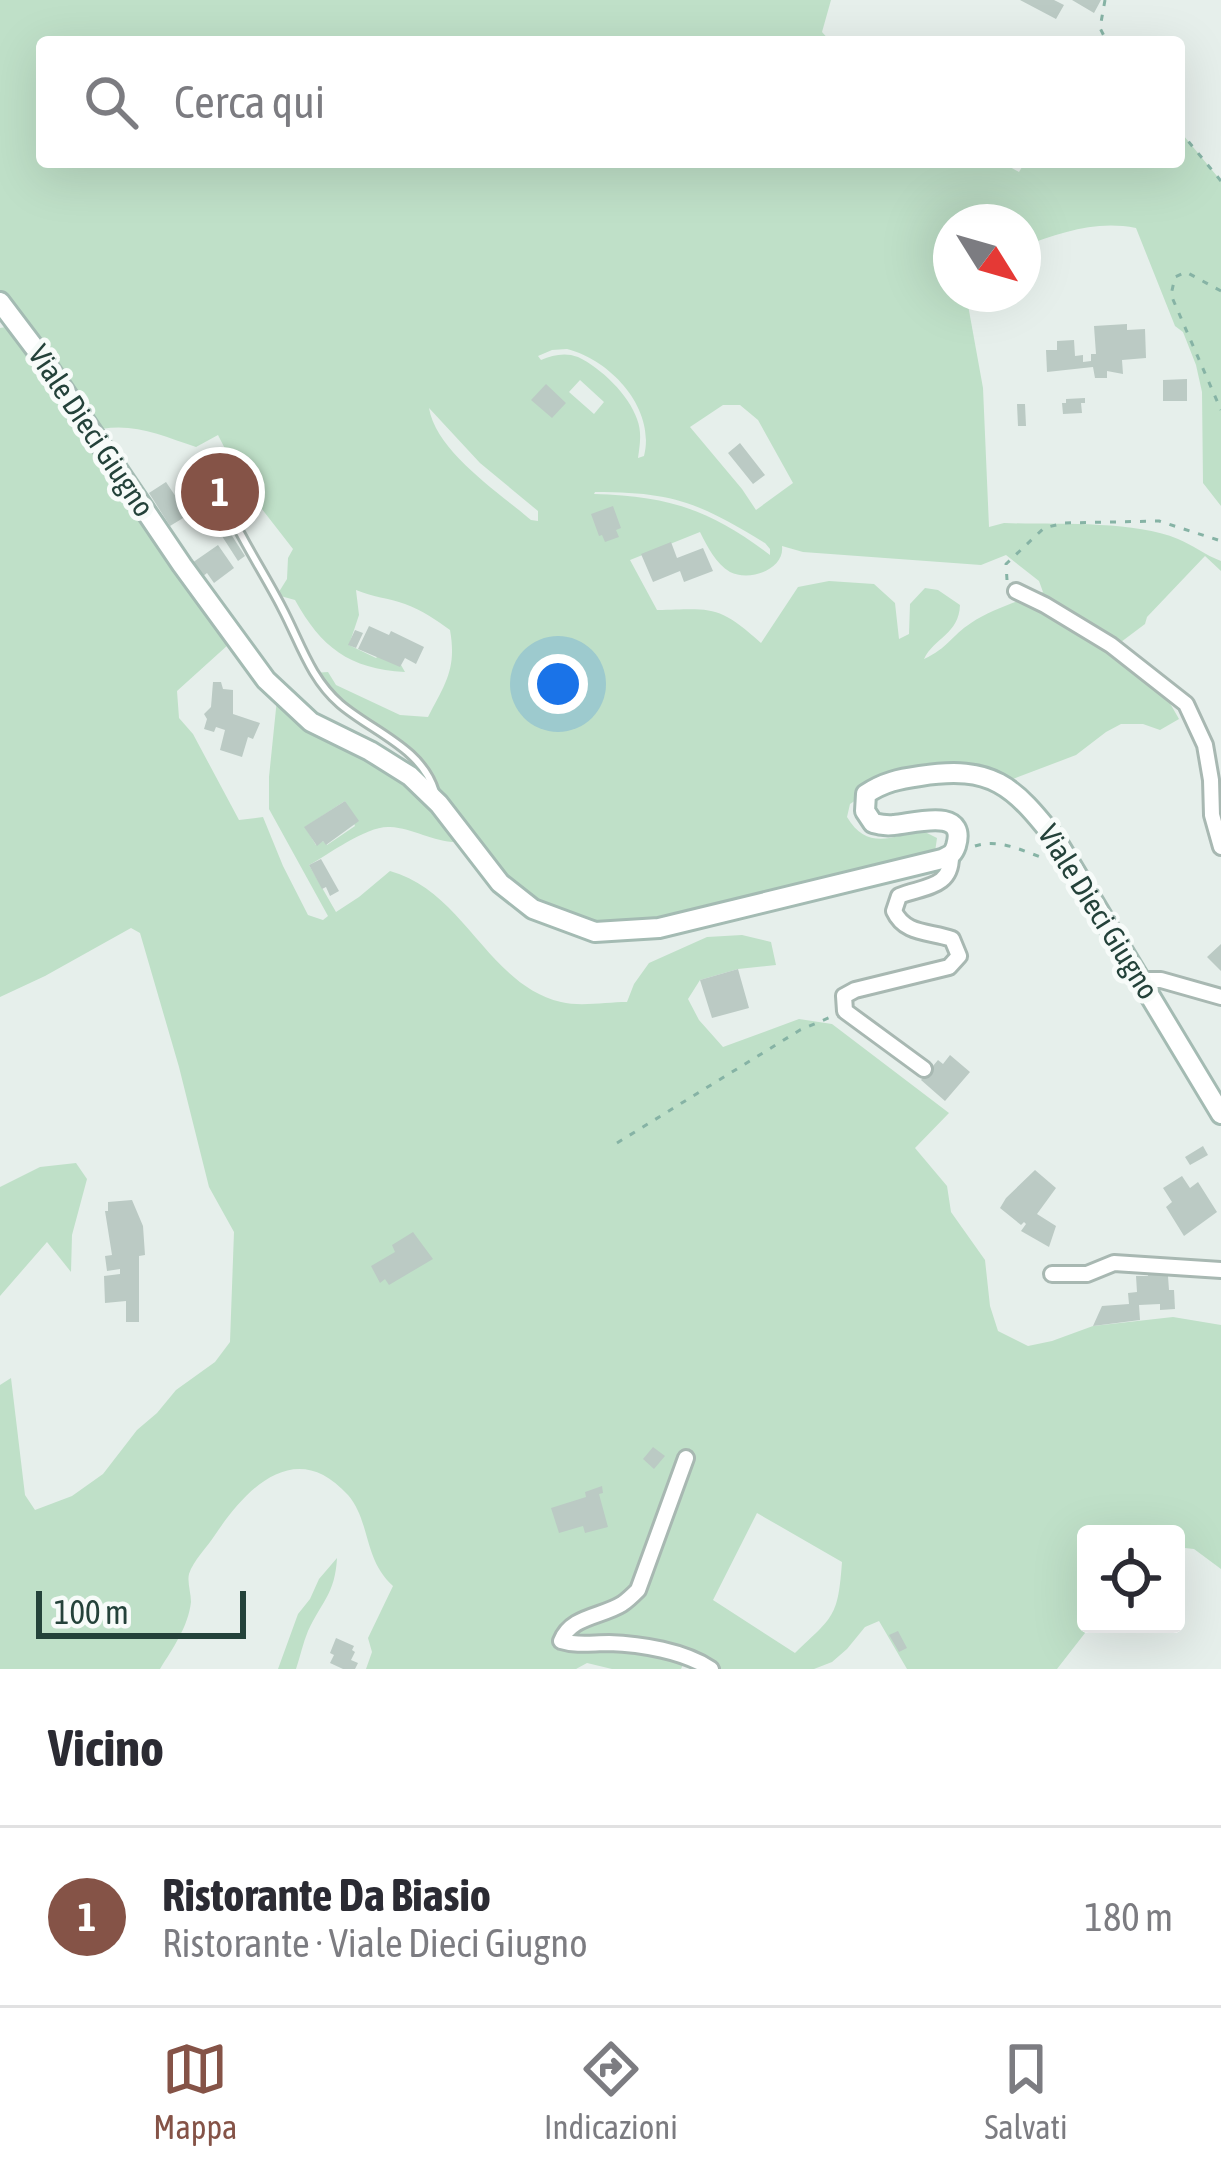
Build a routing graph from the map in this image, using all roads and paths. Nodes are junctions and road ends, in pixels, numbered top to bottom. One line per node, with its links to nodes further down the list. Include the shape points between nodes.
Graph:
1 (1105, 0): 2 (path)
2 (1104, 36)
3 (1185, 137): 4 (path)
4 (1221, 181)
5 (1221, 291): 7 (path, via 1186,272 1174,278 1171,295)
6 (0, 302): 11 (main road, Viale Dieci Giugno, via 266,680 311,722 410,776)
7 (1221, 410)
8 (232, 517): 11 (lane, Viale Dieci Giugno, via 322,687 422,762)
9 (1221, 541): 10 (path, via 1160,521 1064,523 1044,528 1006,564)
10 (1016, 590): 12 (street, via 1111,645 1186,704 1205,745)
11 (439, 804): 13 (main road, Viale Dieci Giugno, via 500,883 533,910 595,932 659,928)
12 (1221, 847)
13 (950, 855): 14 (path, via 987,842); 14 (main road, Viale Dieci Giugno, via 957,841 947,820 874,824 866,794 883,782 944,772 996,780 1032,808); 17 (street, via 943,881 899,896 894,911 907,928 952,939 958,956 949,967 855,990 844,996)
14 (1074, 868): 15 (main road, Viale Dieci Giugno)
15 (1142, 980): 16 (street); 19 (main road, Viale Dieci Giugno)
16 (1221, 997)
17 (845, 1011): 18 (street); 20 (path, via 800,1030)
18 (924, 1069)
19 (1221, 1114)
20 (617, 1143)
21 (1221, 1270): 22 (street, via 1114,1262 1087,1274)
22 (1052, 1274)
23 (686, 1458): 24 (street, via 638,1590 577,1622 561,1641 636,1646)
24 (711, 1669)

